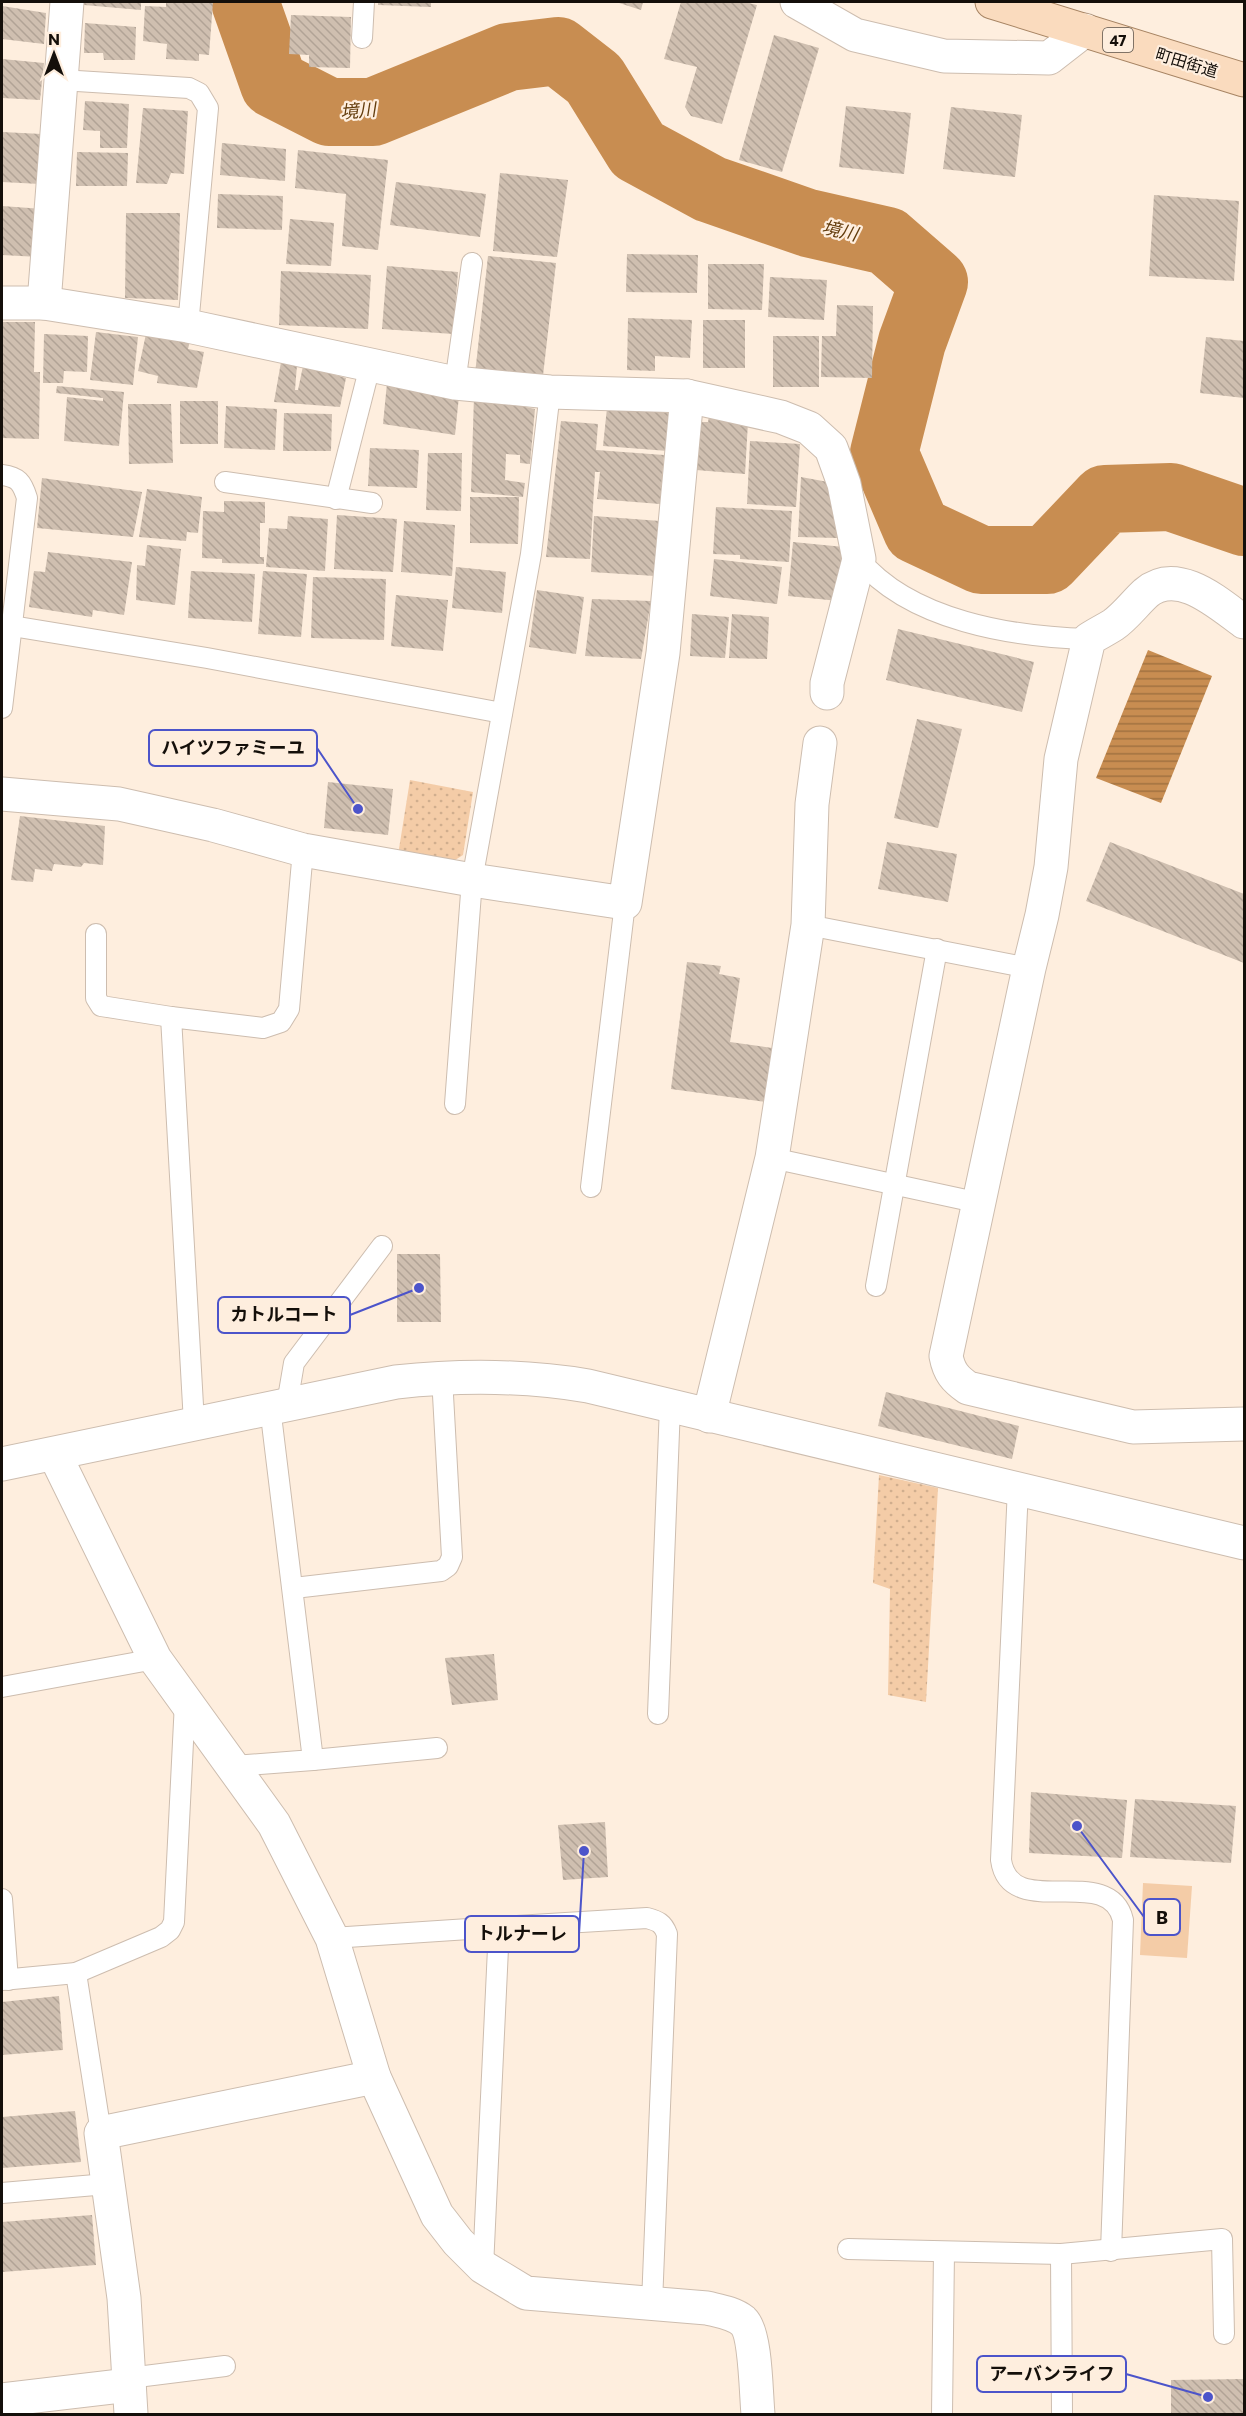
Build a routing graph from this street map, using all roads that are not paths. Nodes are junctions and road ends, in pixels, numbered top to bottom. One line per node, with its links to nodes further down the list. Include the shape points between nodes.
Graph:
1 (67, 2): 8 (street)
2 (364, 2): 7 (lane)
3 (796, 2): 6 (street, via 855,35 944,56 1049,58)
4 (992, 2): 5 (main road, 町田街道 / 47)
5 (1040, 8): 6 (main road, 町田街道 / 47)
6 (1085, 30): 9 (main road, 町田街道 / 47)
7 (362, 38)
8 (60, 80): 12 (street); 13 (lane, via 189,88 204,99 208,108)
9 (1245, 80)
10 (472, 263): 15 (lane)
11 (2, 303): 12 (street)
12 (44, 303): 13 (street)
13 (188, 326): 14 (street)
14 (370, 366): 15 (street); 20 (lane)
15 (455, 383): 16 (street)
16 (550, 392): 17 (street); 28 (lane, via 531,554)
17 (687, 396): 22 (street, via 781,417 817,434 831,448 844,484); 33 (street, via 663,653)
18 (2, 475): 24 (lane, via 15,477 23,484 27,498)
19 (225, 482): 20 (lane)
20 (336, 499): 21 (lane)
21 (372, 502)
22 (859, 559): 25 (lane, via 889,589 945,614 1012,633); 26 (street)
23 (1245, 622): 25 (street, via 1194,588 1161,585 1148,591 1114,625)
24 (12, 626): 27 (lane); 28 (lane)
25 (1089, 639): 37 (street, via 1061,759 1051,867)
26 (827, 693)
27 (2, 708)
28 (502, 713): 32 (lane)
29 (820, 743): 34 (street, via 812,804)
30 (2, 794): 31 (street, via 119,804)
31 (303, 850): 32 (street); 38 (lane, via 289,1008 281,1022 263,1028)
32 (472, 880): 33 (street); 39 (lane)
33 (625, 903): 42 (lane)
34 (808, 925): 36 (lane); 40 (street)
35 (96, 934): 38 (lane, via 96,998 101,1006)
36 (937, 949): 37 (lane); 41 (lane)
37 (1029, 968): 43 (street)
38 (171, 1017): 50 (lane)
39 (455, 1104)
40 (772, 1158): 41 (lane); 49 (street)
41 (896, 1186): 43 (lane); 45 (lane)
42 (591, 1188)
43 (980, 1203): 51 (street, via 946,1356 949,1370 957,1380 968,1388 1132,1427)
44 (382, 1246): 47 (lane, via 294,1363)
45 (876, 1286)
46 (442, 1377): 47 (street, via 396,1382); 48 (street, via 546,1379); 56 (lane, via 452,1557 448,1566 441,1571)
47 (278, 1406): 50 (street); 56 (lane)
48 (670, 1406): 49 (street); 60 (lane)
49 (709, 1416): 54 (street)
50 (194, 1423): 52 (street)
51 (1245, 1424)
52 (55, 1455): 53 (street); 57 (street)
53 (2, 1464)
54 (1018, 1488): 55 (street); 74 (lane, via 1001,1860 1003,1875 1013,1885 1103,1894 1121,1910)
55 (1245, 1543)
56 (294, 1588): 62 (lane)
57 (155, 1659): 58 (lane); 59 (street)
58 (2, 1687)
59 (186, 1700): 63 (street); 67 (lane, via 174,1922 161,1937)
60 (657, 1714)
61 (437, 1748): 62 (lane)
62 (313, 1760): 63 (lane)
63 (234, 1766): 66 (street, via 274,1824)
64 (2, 1899): 68 (lane)
65 (499, 1927): 66 (lane); 77 (lane); 78 (lane, via 647,1918 664,1926 667,1934)
66 (332, 1938): 69 (street)
67 (76, 1973): 68 (lane); 70 (lane)
68 (4, 1980)
69 (374, 2077): 70 (street); 77 (street, via 437,2215)
70 (101, 2133): 71 (street)
71 (107, 2184): 72 (lane); 81 (street, via 124,2298)
72 (2, 2193)
73 (848, 2249): 75 (lane)
74 (1111, 2251): 76 (lane); 79 (lane, via 1222,2239)
75 (944, 2252): 76 (lane); 84 (lane)
76 (1061, 2254): 85 (lane)
77 (483, 2267): 78 (street, via 526,2293)
78 (652, 2303): 83 (street, via 707,2308 745,2323 751,2337)
79 (1224, 2334)
80 (225, 2367): 81 (lane)
81 (130, 2393): 82 (street)
82 (2, 2400)
83 (758, 2415)
84 (942, 2415)
85 (1062, 2415)

